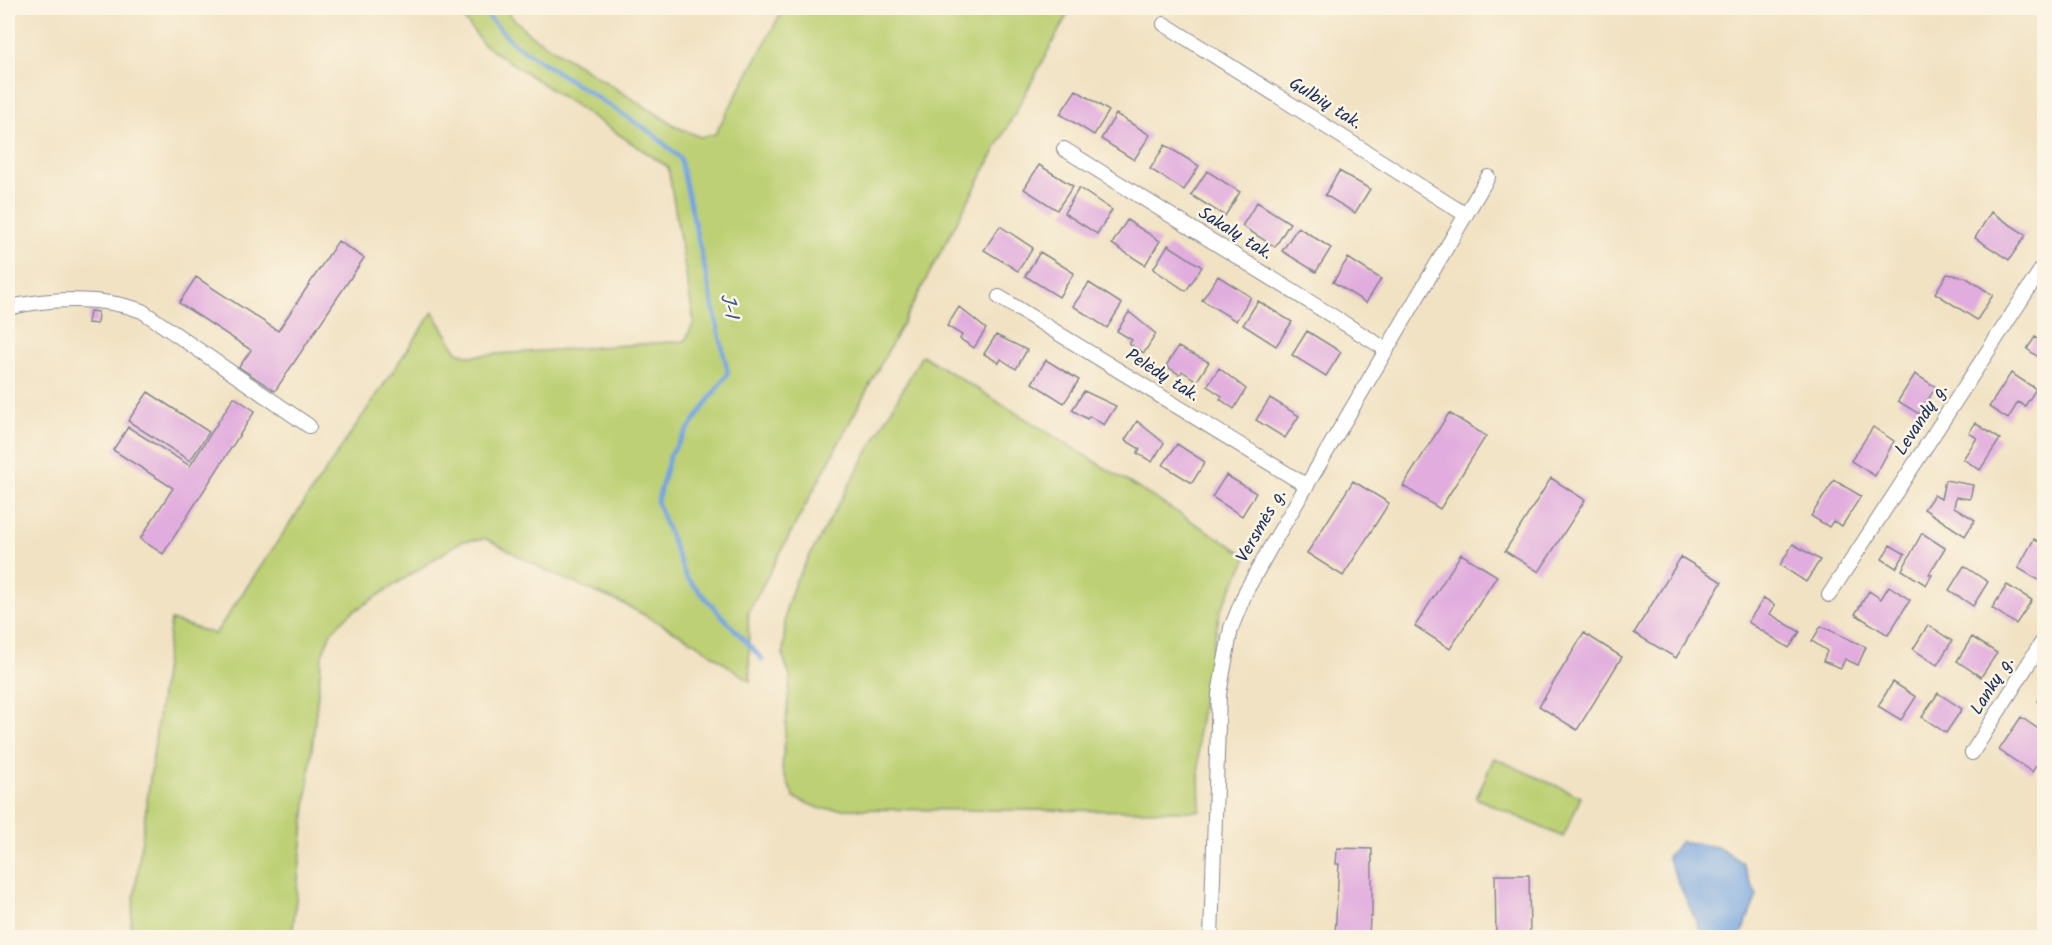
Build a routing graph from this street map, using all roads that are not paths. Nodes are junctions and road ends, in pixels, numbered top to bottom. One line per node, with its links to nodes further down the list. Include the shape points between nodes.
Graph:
1 (1164, 24): 4 (street, Gulbių tak.)
2 (1064, 149): 8 (street, Sakalų tak.)
3 (1488, 177): 4 (street, Versmės g.)
4 (1466, 214): 8 (street, Versmės g.)
5 (2044, 265): 11 (street, Levandų g.)
6 (999, 297): 10 (street, Pelėdų tak.)
7 (8, 308): 9 (street, via 34,302 102,302 142,311)
8 (1387, 350): 10 (street, Versmės g.)
9 (309, 426)
10 (1307, 486): 14 (street, Versmės g., via 1246,591 1231,628 1219,694)
11 (1830, 596)
12 (2044, 639): 13 (street, Lankų g.)
13 (1972, 753)
14 (1211, 938)

